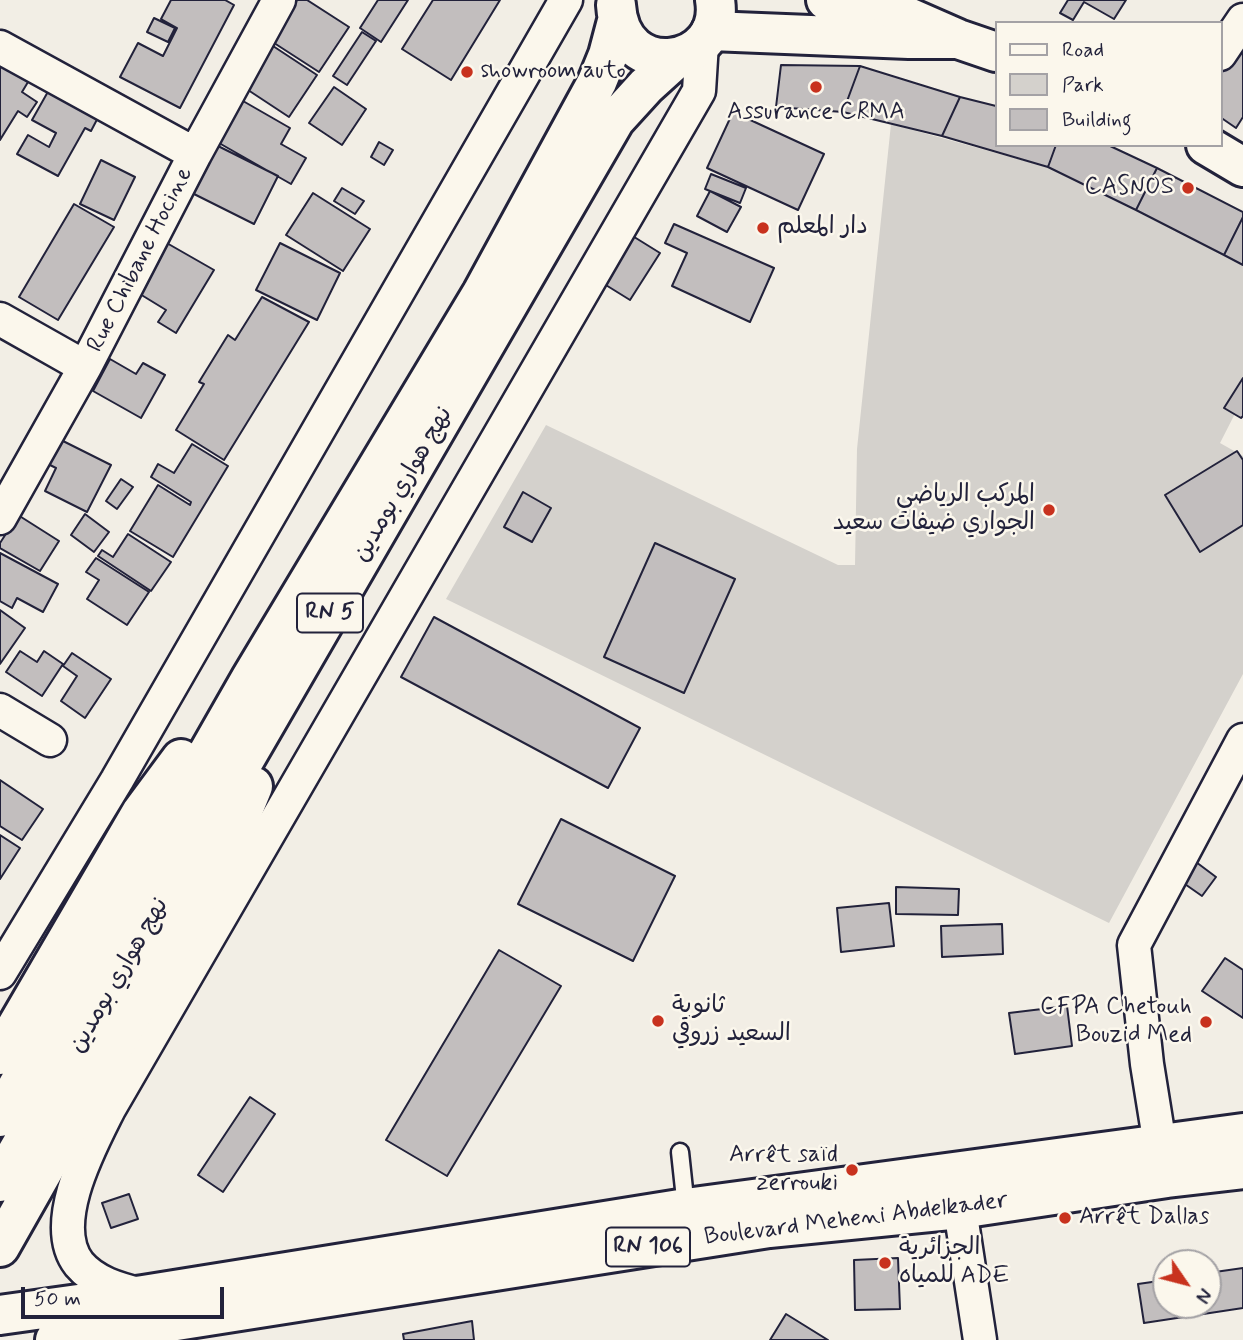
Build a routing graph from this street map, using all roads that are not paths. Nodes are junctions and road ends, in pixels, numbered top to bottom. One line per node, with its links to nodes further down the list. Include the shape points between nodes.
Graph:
1 (279, 0): 13 (street, Rue Chibane Hocine)
2 (566, 0): 23 (street, via 131,757)
3 (826, 0): 4 (main road)
4 (889, 6): 8 (main road)
5 (617, 11): 7 (main road, via 623,36 647,55 663,59); 18 (main road, نهج هواري بومدين / RN 5, via 597,82)
6 (1243, 20): 10 (street)
7 (701, 33): 8 (main road); 18 (main road, نهج هواري بومدين / RN 5, via 615,120); 36 (street, via 699,91 96,1135 71,1204 71,1247 78,1262 96,1278)
8 (958, 39): 11 (main road)
9 (0, 47): 13 (street)
10 (1222, 51)
11 (995, 52)
12 (1209, 147): 14 (main road)
13 (195, 154): 16 (street, Rue Chibane Hocine)
14 (1243, 167)
15 (0, 319): 16 (street)
16 (85, 367): 17 (street, Rue Chibane Hocine)
17 (0, 518)
18 (266, 687): 24 (main road, via 177,763 141,813); 25 (main road, نهج هواري بومدين / RN 5); 31 (main road, نهج هواري بومدين / RN 5); 35 (main road, via 252,788 231,840)
19 (0, 710): 20 (street)
20 (50, 740)
21 (1243, 740): 22 (street)
22 (1235, 773): 27 (street, via 1134,944)
23 (0, 973)
24 (0, 1055)
25 (0, 1117)
26 (1243, 1133): 27 (main road, Boulevard Meheni Abdelkader / RN 106)
27 (1160, 1145): 30 (main road, Boulevard Meheni Abdelkader / RN 106)
28 (680, 1152): 32 (lane)
29 (1243, 1169): 33 (main road, Boulevard Meheni Abdelkader / RN 106)
30 (960, 1172): 32 (main road, Boulevard Meheni Abdelkader / RN 106); 33 (street)
31 (0, 1182)
32 (686, 1208): 34 (lane); 36 (main road, Boulevard Meheni Abdelkader / RN 106)
33 (960, 1209): 34 (main road, Boulevard Meheni Abdelkader / RN 106); 39 (street)
34 (769, 1228): 38 (main road, Boulevard Meheni Abdelkader / RN 106)
35 (0, 1247)
36 (143, 1295): 37 (main road, Boulevard Meheni Abdelkader)
37 (0, 1315)
38 (55, 1340)
39 (980, 1340)

